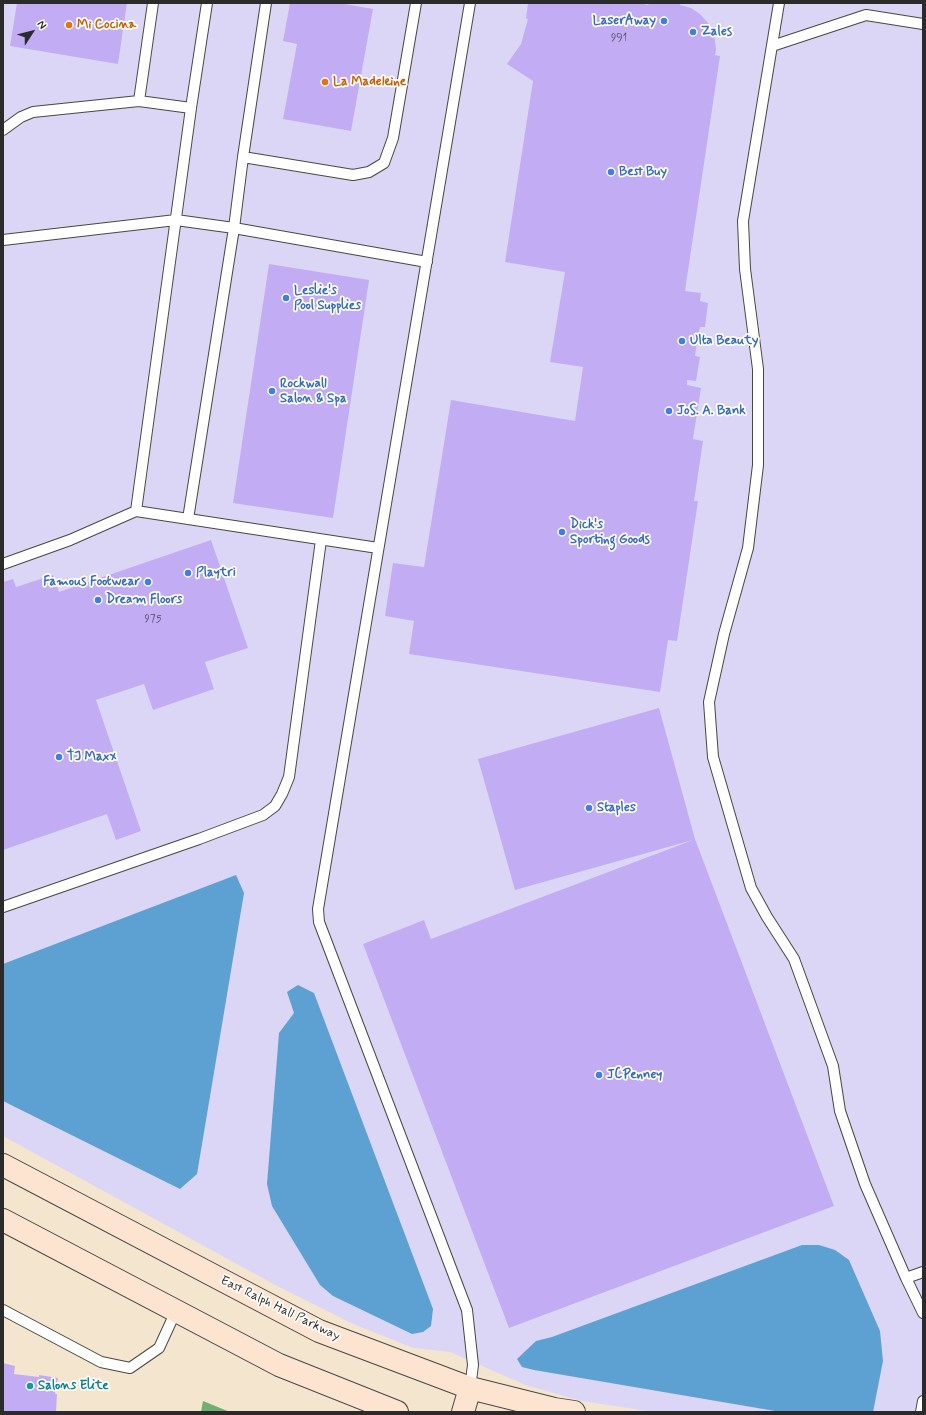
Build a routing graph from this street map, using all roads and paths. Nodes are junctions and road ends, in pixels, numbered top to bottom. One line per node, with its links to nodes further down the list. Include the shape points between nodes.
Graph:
1 (153, 3): 9 (lane)
2 (207, 3): 10 (lane)
3 (266, 3): 12 (lane)
4 (416, 3): 12 (lane, via 394,138 384,163 368,172 353,175)
5 (470, 3): 16 (lane)
6 (779, 3): 8 (lane)
7 (923, 24): 8 (lane, via 866,15)
8 (772, 46): 26 (lane, via 743,221 745,269 758,369 758,465 748,548 724,634 709,702 713,757 751,888 794,959 833,1066 840,1111 865,1184)
9 (138, 101): 10 (lane); 11 (lane, via 33,112)
10 (191, 108): 13 (lane)
11 (3, 130)
12 (243, 157): 14 (lane)
13 (176, 220): 14 (lane); 15 (lane); 17 (lane)
14 (234, 228): 16 (lane); 18 (lane)
15 (3, 240)
16 (427, 262): 20 (lane)
17 (136, 511): 18 (lane); 21 (lane, via 70,540)
18 (188, 519): 19 (lane)
19 (321, 540): 20 (lane); 22 (lane, via 289,777 275,806 263,815 199,839)
20 (378, 548): 30 (lane, via 318,909 319,922 467,1310 473,1365)
21 (3, 564)
22 (3, 907)
23 (3, 1165): 30 (main road, East Ralph Hall Parkway, via 319,1331)
24 (3, 1220): 28 (main road)
25 (923, 1272): 26 (lane)
26 (906, 1278): 29 (lane)
27 (3, 1310): 28 (lane, via 102,1362 130,1368 159,1348)
28 (176, 1311): 32 (main road, via 278,1365)
29 (923, 1314)
30 (470, 1388): 33 (main road); 34 (main road, East Ralph Hall Parkway)
31 (923, 1400): 35 (lane)
32 (397, 1412)
33 (463, 1412)
34 (574, 1412)
35 (921, 1412)

